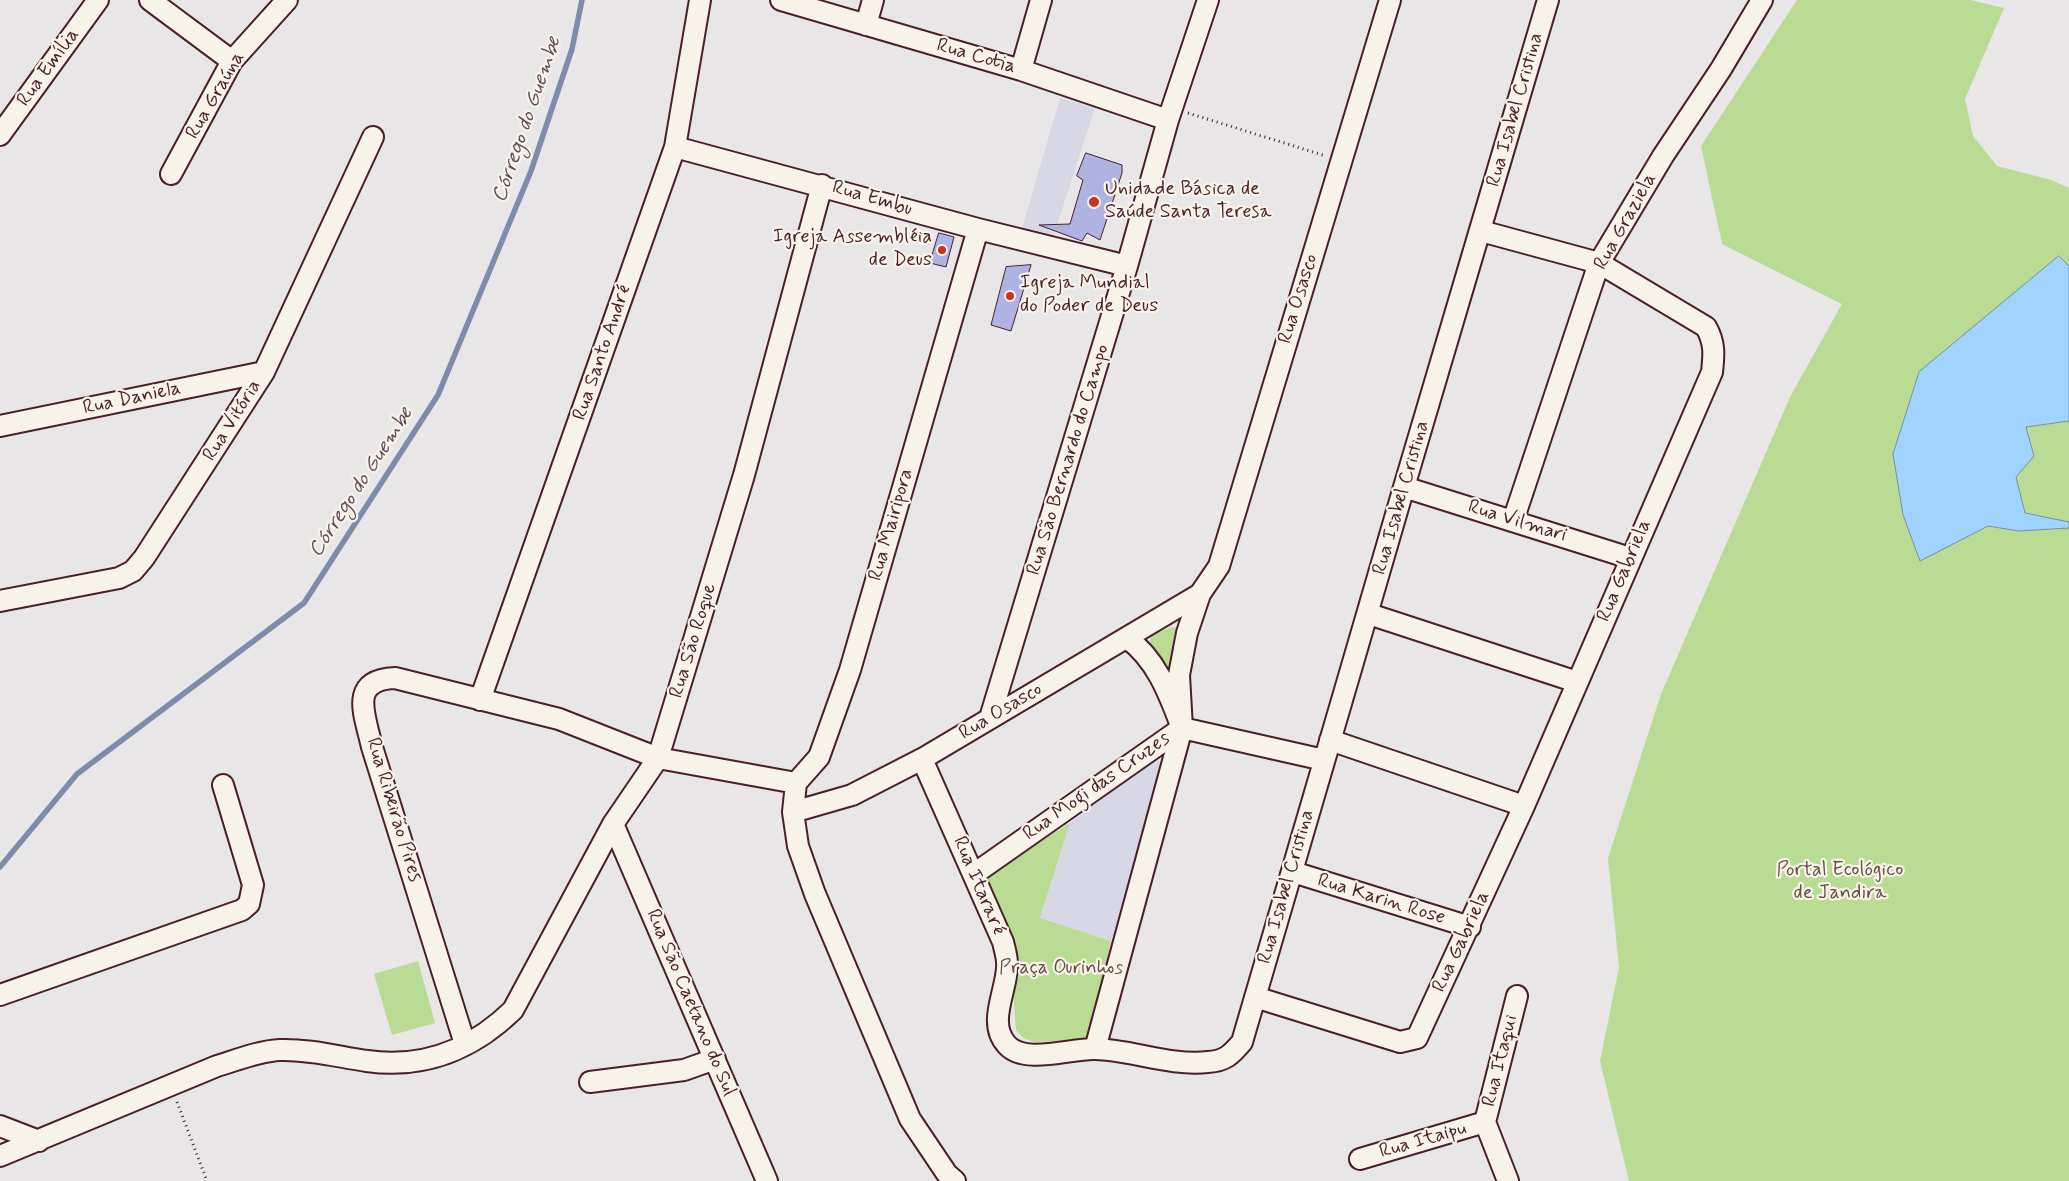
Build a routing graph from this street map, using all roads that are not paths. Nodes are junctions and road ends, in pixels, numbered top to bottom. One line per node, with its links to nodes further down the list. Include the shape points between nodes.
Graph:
1 (98, 0): 16 (street, Rua Emília)
2 (150, 0): 13 (street)
3 (287, 0): 13 (street, Rua Graúna)
4 (700, 0): 18 (street, Rua Santo André)
5 (781, 0): 12 (street, Rua Cotia)
6 (873, 0): 12 (street)
7 (1041, 0): 14 (street)
8 (1208, 0): 15 (street, Rua São Bernardo do Campo)
9 (1390, 0): 30 (street, Rua Osasco, via 1219,566)
10 (1548, 0): 22 (street, Rua Isabel Cristina)
11 (1762, 0): 23 (street, Rua Graziela)
12 (866, 25): 14 (street, Rua Cotia)
13 (232, 61): 19 (street, Rua Graúna)
14 (1021, 70): 15 (street, Rua Cotia)
15 (1171, 114): 24 (street, Rua São Bernardo do Campo)
16 (0, 135)
17 (373, 136): 25 (street, Rua Vitória)
18 (675, 147): 20 (street, Rua Embu); 35 (street, Rua Santo André)
19 (171, 174)
20 (822, 185): 21 (street, Rua Embu); 39 (street, Rua São Roque, via 744,476)
21 (978, 229): 24 (street, Rua Embu); 42 (street, Rua Mairipora, via 850,670 819,757)
22 (1481, 231): 23 (street, Rua Gabriela); 27 (street, Rua Isabel Cristina)
23 (1599, 263): 28 (street, Rua Graziela); 29 (street, Rua Gabriela, via 1706,327 1714,347 1712,372)
24 (1127, 266): 36 (street, Rua São Bernardo do Campo)
25 (264, 372): 26 (street, Rua Daniela); 31 (street, Rua Vitória, via 153,546 133,571 119,578)
26 (0, 426)
27 (1404, 487): 28 (street, Rua Vilmari); 32 (street, Rua Isabel Cristina)
28 (1513, 521): 29 (street, Rua Vilmari)
29 (1630, 558): 34 (street, Rua Gabriela)
30 (1200, 594): 33 (street, Rua Osasco); 37 (street, Rua Osasco, via 1187,633 1179,675)
31 (0, 601)
32 (1369, 614): 34 (street); 38 (street, Rua Isabel Cristina)
33 (1127, 638): 36 (street, Rua Osasco); 37 (street, Rua Mogi das Cruzes, via 1152,662)
34 (1577, 682): 44 (street, Rua Gabriela)
35 (480, 700): 39 (street, Rua Ribeirão Pires, via 559,719); 53 (street, Rua Ribeirão Pires, via 395,678 372,683 363,697 372,747)
36 (990, 718): 40 (street, Rua Osasco)
37 (1182, 728): 41 (street); 48 (street, Rua Mogi das Cruzes); 54 (street, Rua Osasco)
38 (1330, 740): 41 (street, Rua Isabel Cristina); 44 (street)
39 (658, 758): 42 (street, Rua Ribeirão Pires); 46 (street, Rua São Roque)
40 (922, 759): 45 (street, Rua Osasco, via 852,795); 48 (street, Rua Itararé)
41 (1324, 760): 47 (street, Rua Isabel Cristina)
42 (796, 783): 45 (street)
43 (223, 785): 50 (street, via 253,885 249,904 242,910)
44 (1524, 806): 49 (street, Rua Gabriela)
45 (793, 812): 63 (street, via 798,846 815,894 910,1119 946,1174)
46 (613, 824): 53 (street, Rua São Roque, via 513,1010 492,1030); 55 (street, Rua São Caetano do Sul)
47 (1293, 872): 49 (street, Rua Karin Rose); 51 (street, Rua Isabel Cristina)
48 (974, 874): 54 (street, Rua Itararé, via 1003,942 1007,960 998,1016 999,1031 1006,1045 1016,1052 1034,1055)
49 (1470, 927): 51 (street, Rua Gabriela, via 1417,1038 1400,1042)
50 (0, 995)
51 (1255, 996): 54 (street, Rua Isabel Cristina, via 1242,1042 1230,1056 1208,1062 1171,1062)
52 (1517, 996): 57 (street, Rua Itaqui)
53 (465, 1044): 59 (street, Rua São Roque, via 436,1058 395,1064 279,1050 217,1066)
54 (1095, 1049)
55 (714, 1059): 56 (street, via 684,1070); 62 (street, Rua São Caetano do Sul)
56 (590, 1082)
57 (1485, 1122): 61 (street, Rua Itaipu); 64 (street, Rua Itaqui)
58 (0, 1126): 59 (street)
59 (39, 1141): 60 (street, Rua São Roque)
60 (0, 1156)
61 (1360, 1159)
62 (767, 1181)
63 (955, 1181)
64 (1508, 1181)

